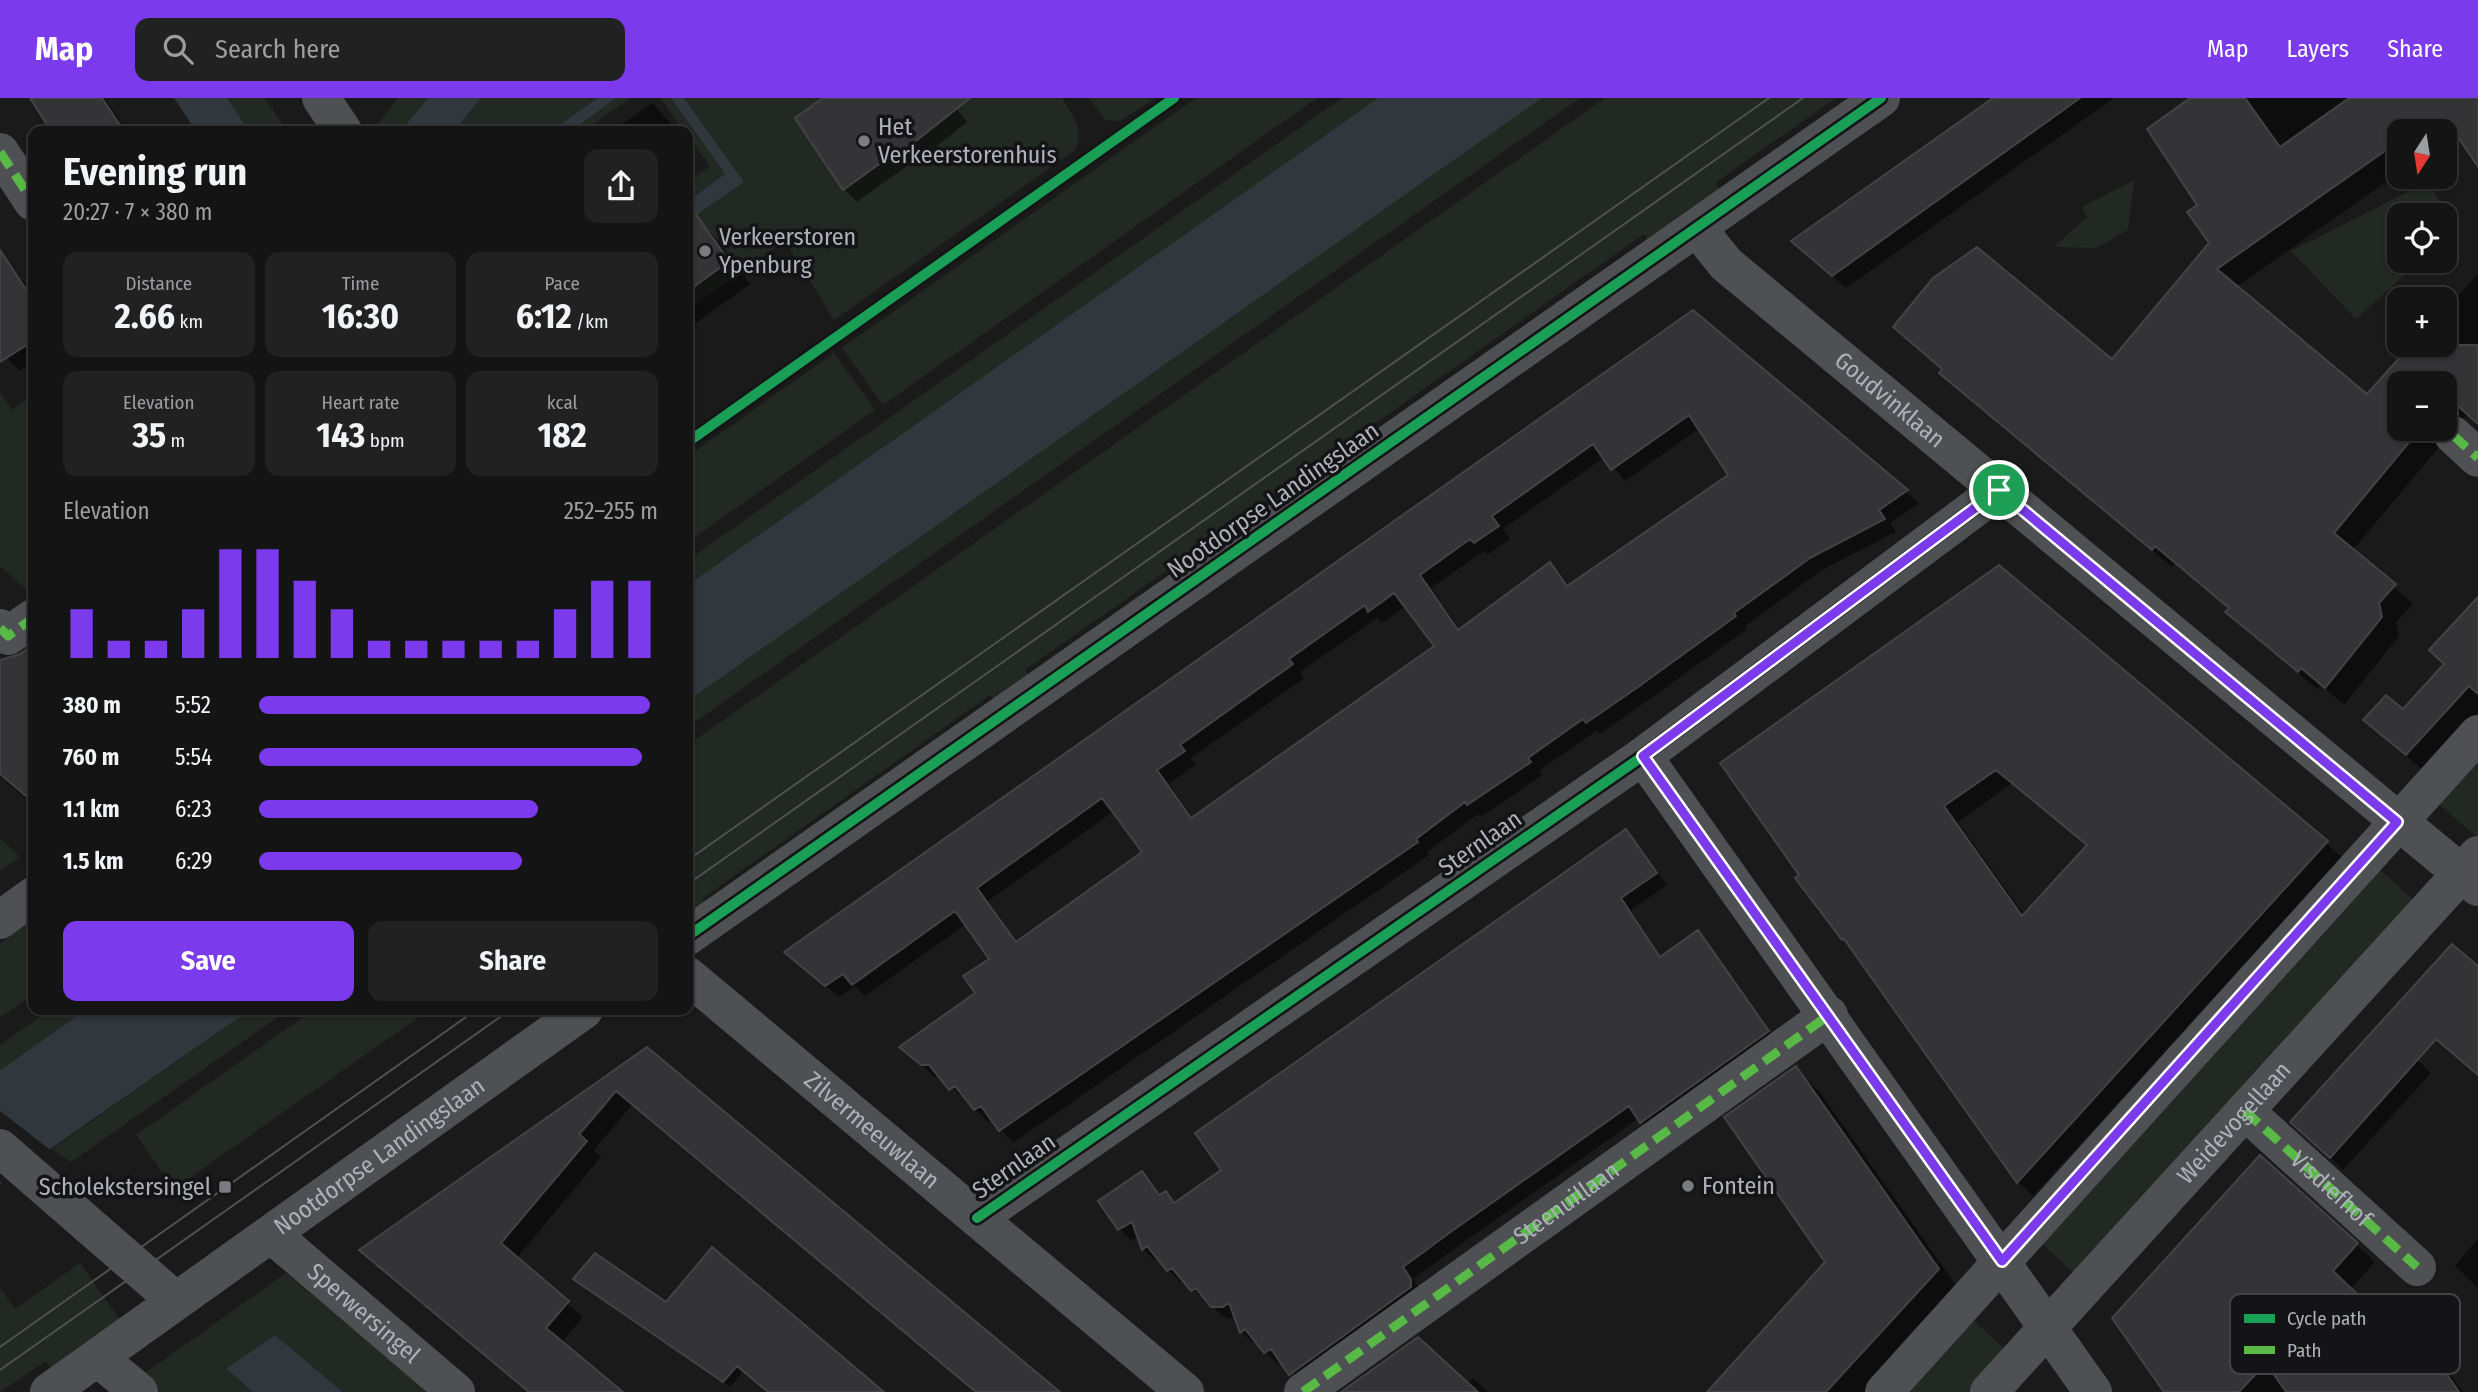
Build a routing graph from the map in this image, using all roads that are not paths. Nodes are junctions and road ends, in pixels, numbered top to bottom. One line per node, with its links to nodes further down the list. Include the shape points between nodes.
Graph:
1 (1881, 98): 4 (street, Nootdorpse Landingslaan)
2 (0, 152): 3 (street)
3 (28, 194)
4 (1697, 228): 5 (street, Goudvinklaan, via 1726,264); 14 (street, Nootdorpse Landingslaan)
5 (1999, 490): 9 (street, Sternlaan); 10 (street, Goudvinklaan)
6 (28, 621): 7 (street, via 8,635)
7 (0, 628)
8 (2478, 734): 10 (street)
9 (1643, 756): 17 (street); 20 (street, Sternlaan)
10 (2397, 822): 11 (street, Goudvinklaan); 22 (street)
11 (2472, 872): 18 (street, Weidevogellaan)
12 (28, 900): 13 (street)
13 (0, 920)
14 (693, 932)
15 (693, 980): 20 (street, Zilvermeeuwlaan)
16 (577, 1015): 21 (street, Nootdorpse Landingslaan)
17 (1829, 1015): 22 (street); 31 (street, Steenuillaan)
18 (2245, 1111): 23 (street, Visdiefhof); 25 (street, Weidevogellaan)
19 (0, 1147): 24 (street)
20 (977, 1218): 30 (street, Zilvermeeuwlaan)
21 (271, 1234): 24 (street, Nootdorpse Landingslaan); 29 (street, Sperwersingel)
22 (2002, 1261): 25 (street); 32 (street)
23 (2417, 1267)
24 (176, 1301): 26 (street, Nootdorpse Landingslaan)
25 (2047, 1328): 33 (street, Weidevogellaan); 34 (street)
26 (98, 1358): 27 (street, Nootdorpse Landingslaan); 28 (street)
27 (49, 1392)
28 (139, 1392)
29 (456, 1392)
30 (1185, 1392)
31 (1303, 1392)
32 (1884, 1392)
33 (1989, 1392)
34 (2093, 1392)

